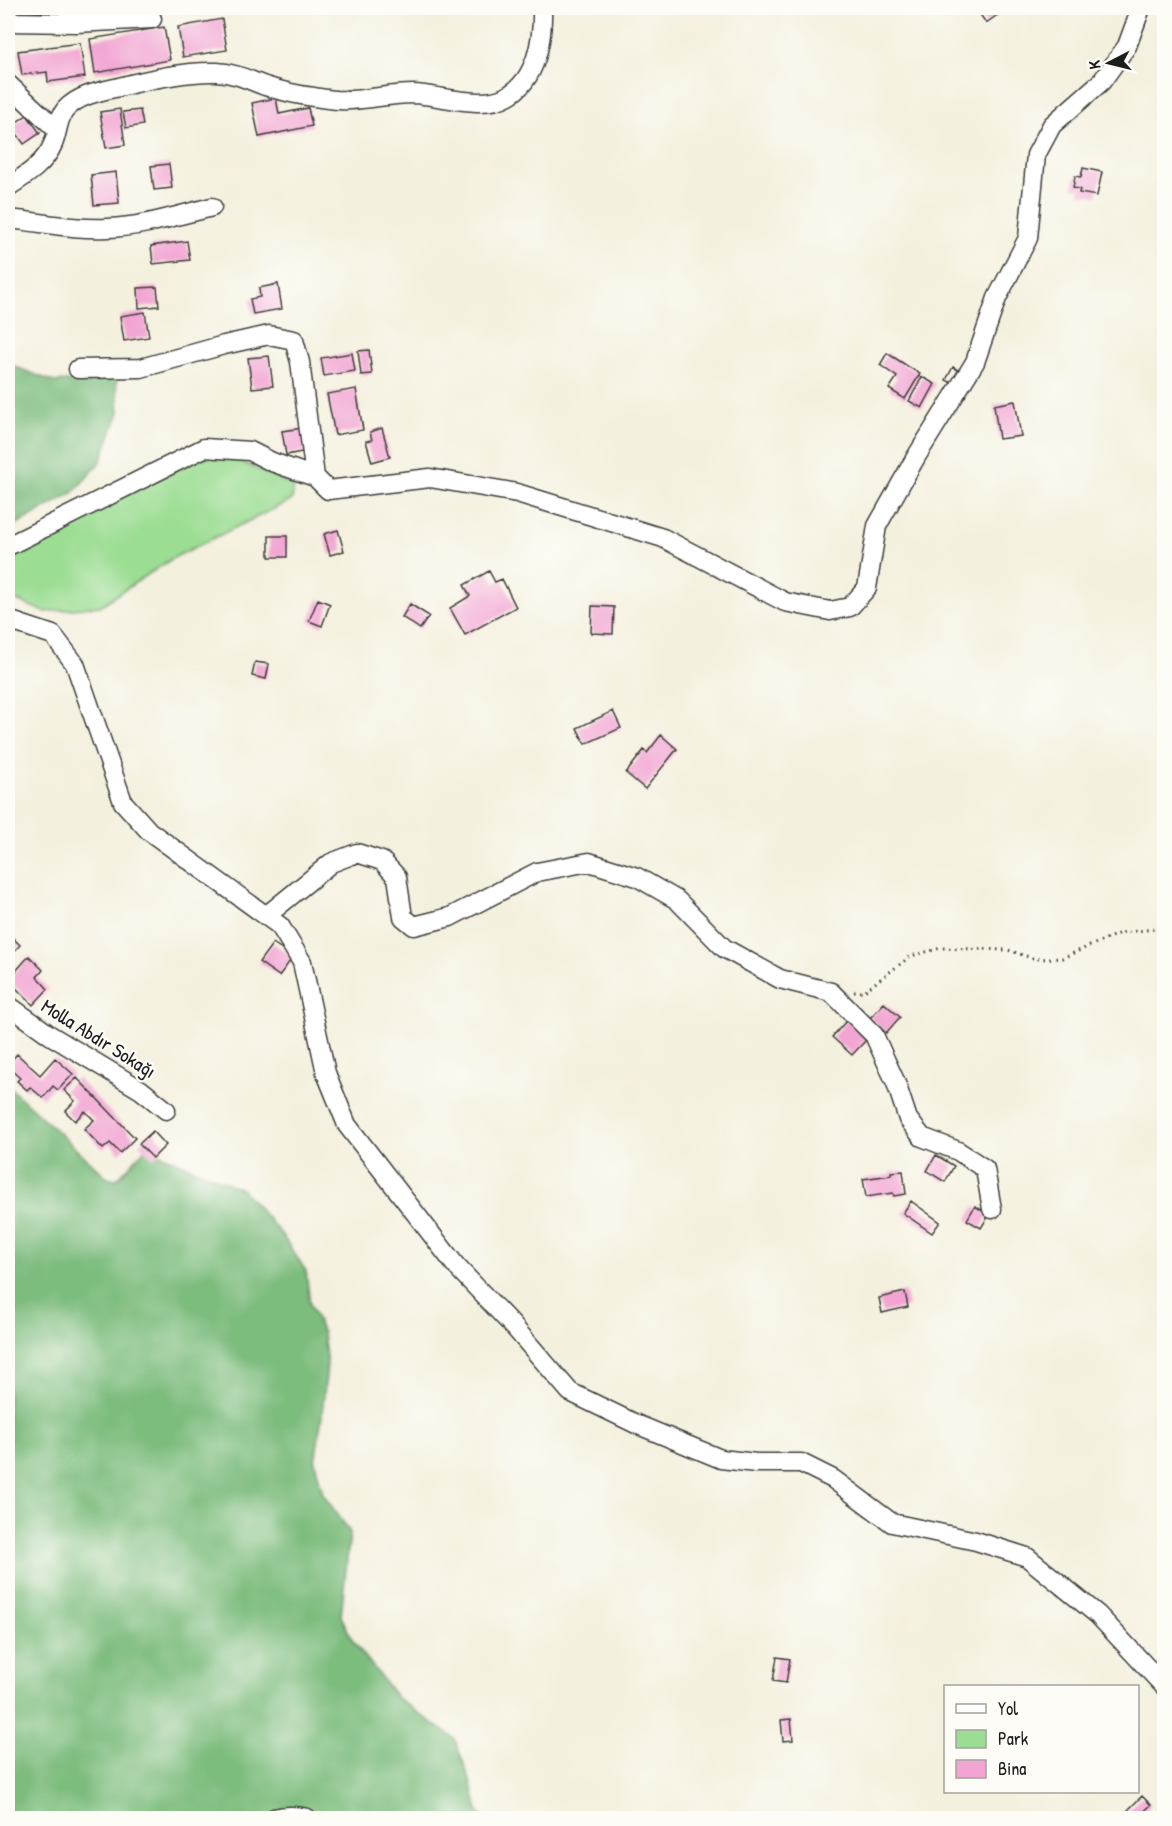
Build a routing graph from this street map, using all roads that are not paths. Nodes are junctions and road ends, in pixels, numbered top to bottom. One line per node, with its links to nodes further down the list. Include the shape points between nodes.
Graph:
1 (542, 8): 6 (street, via 540,37 530,73 506,98 483,101 412,94 348,101 282,91 232,74 202,72 142,81 80,99 65,110)
2 (1141, 8): 11 (street, via 1127,46 1102,81 1052,125 1036,155 1028,238 997,298 975,362 877,526 867,588 850,607 830,611 785,603 663,538 517,493 430,478 328,490)
3 (152, 19): 4 (street)
4 (8, 22)
5 (8, 84): 6 (street)
6 (57, 130): 7 (street, via 45,157)
7 (8, 187)
8 (212, 207): 9 (street, via 108,228)
9 (8, 219)
10 (78, 369): 11 (street, via 141,368 269,335 294,340)
11 (315, 477): 12 (street, via 250,451 204,448)
12 (8, 546)
13 (8, 620): 14 (street, via 53,635 75,664 123,802 149,831)
14 (266, 916): 17 (street, via 331,863 357,853 382,861 397,877 403,916 414,927 450,917 537,872 589,862 637,877 677,900 724,948 780,979 831,992 874,1035 897,1083 908,1119 922,1137 958,1151 985,1169); 18 (street, via 280,926 302,962 326,1073 347,1125 456,1266 570,1392 721,1459 801,1463 833,1479 892,1523 976,1541 1027,1557 1098,1615)
15 (8, 1005): 16 (street, Molla Abdır Sokağı)
16 (166, 1110)
17 (992, 1209)
18 (1164, 1686)
19 (274, 1818): 20 (street)
20 (307, 1818)

